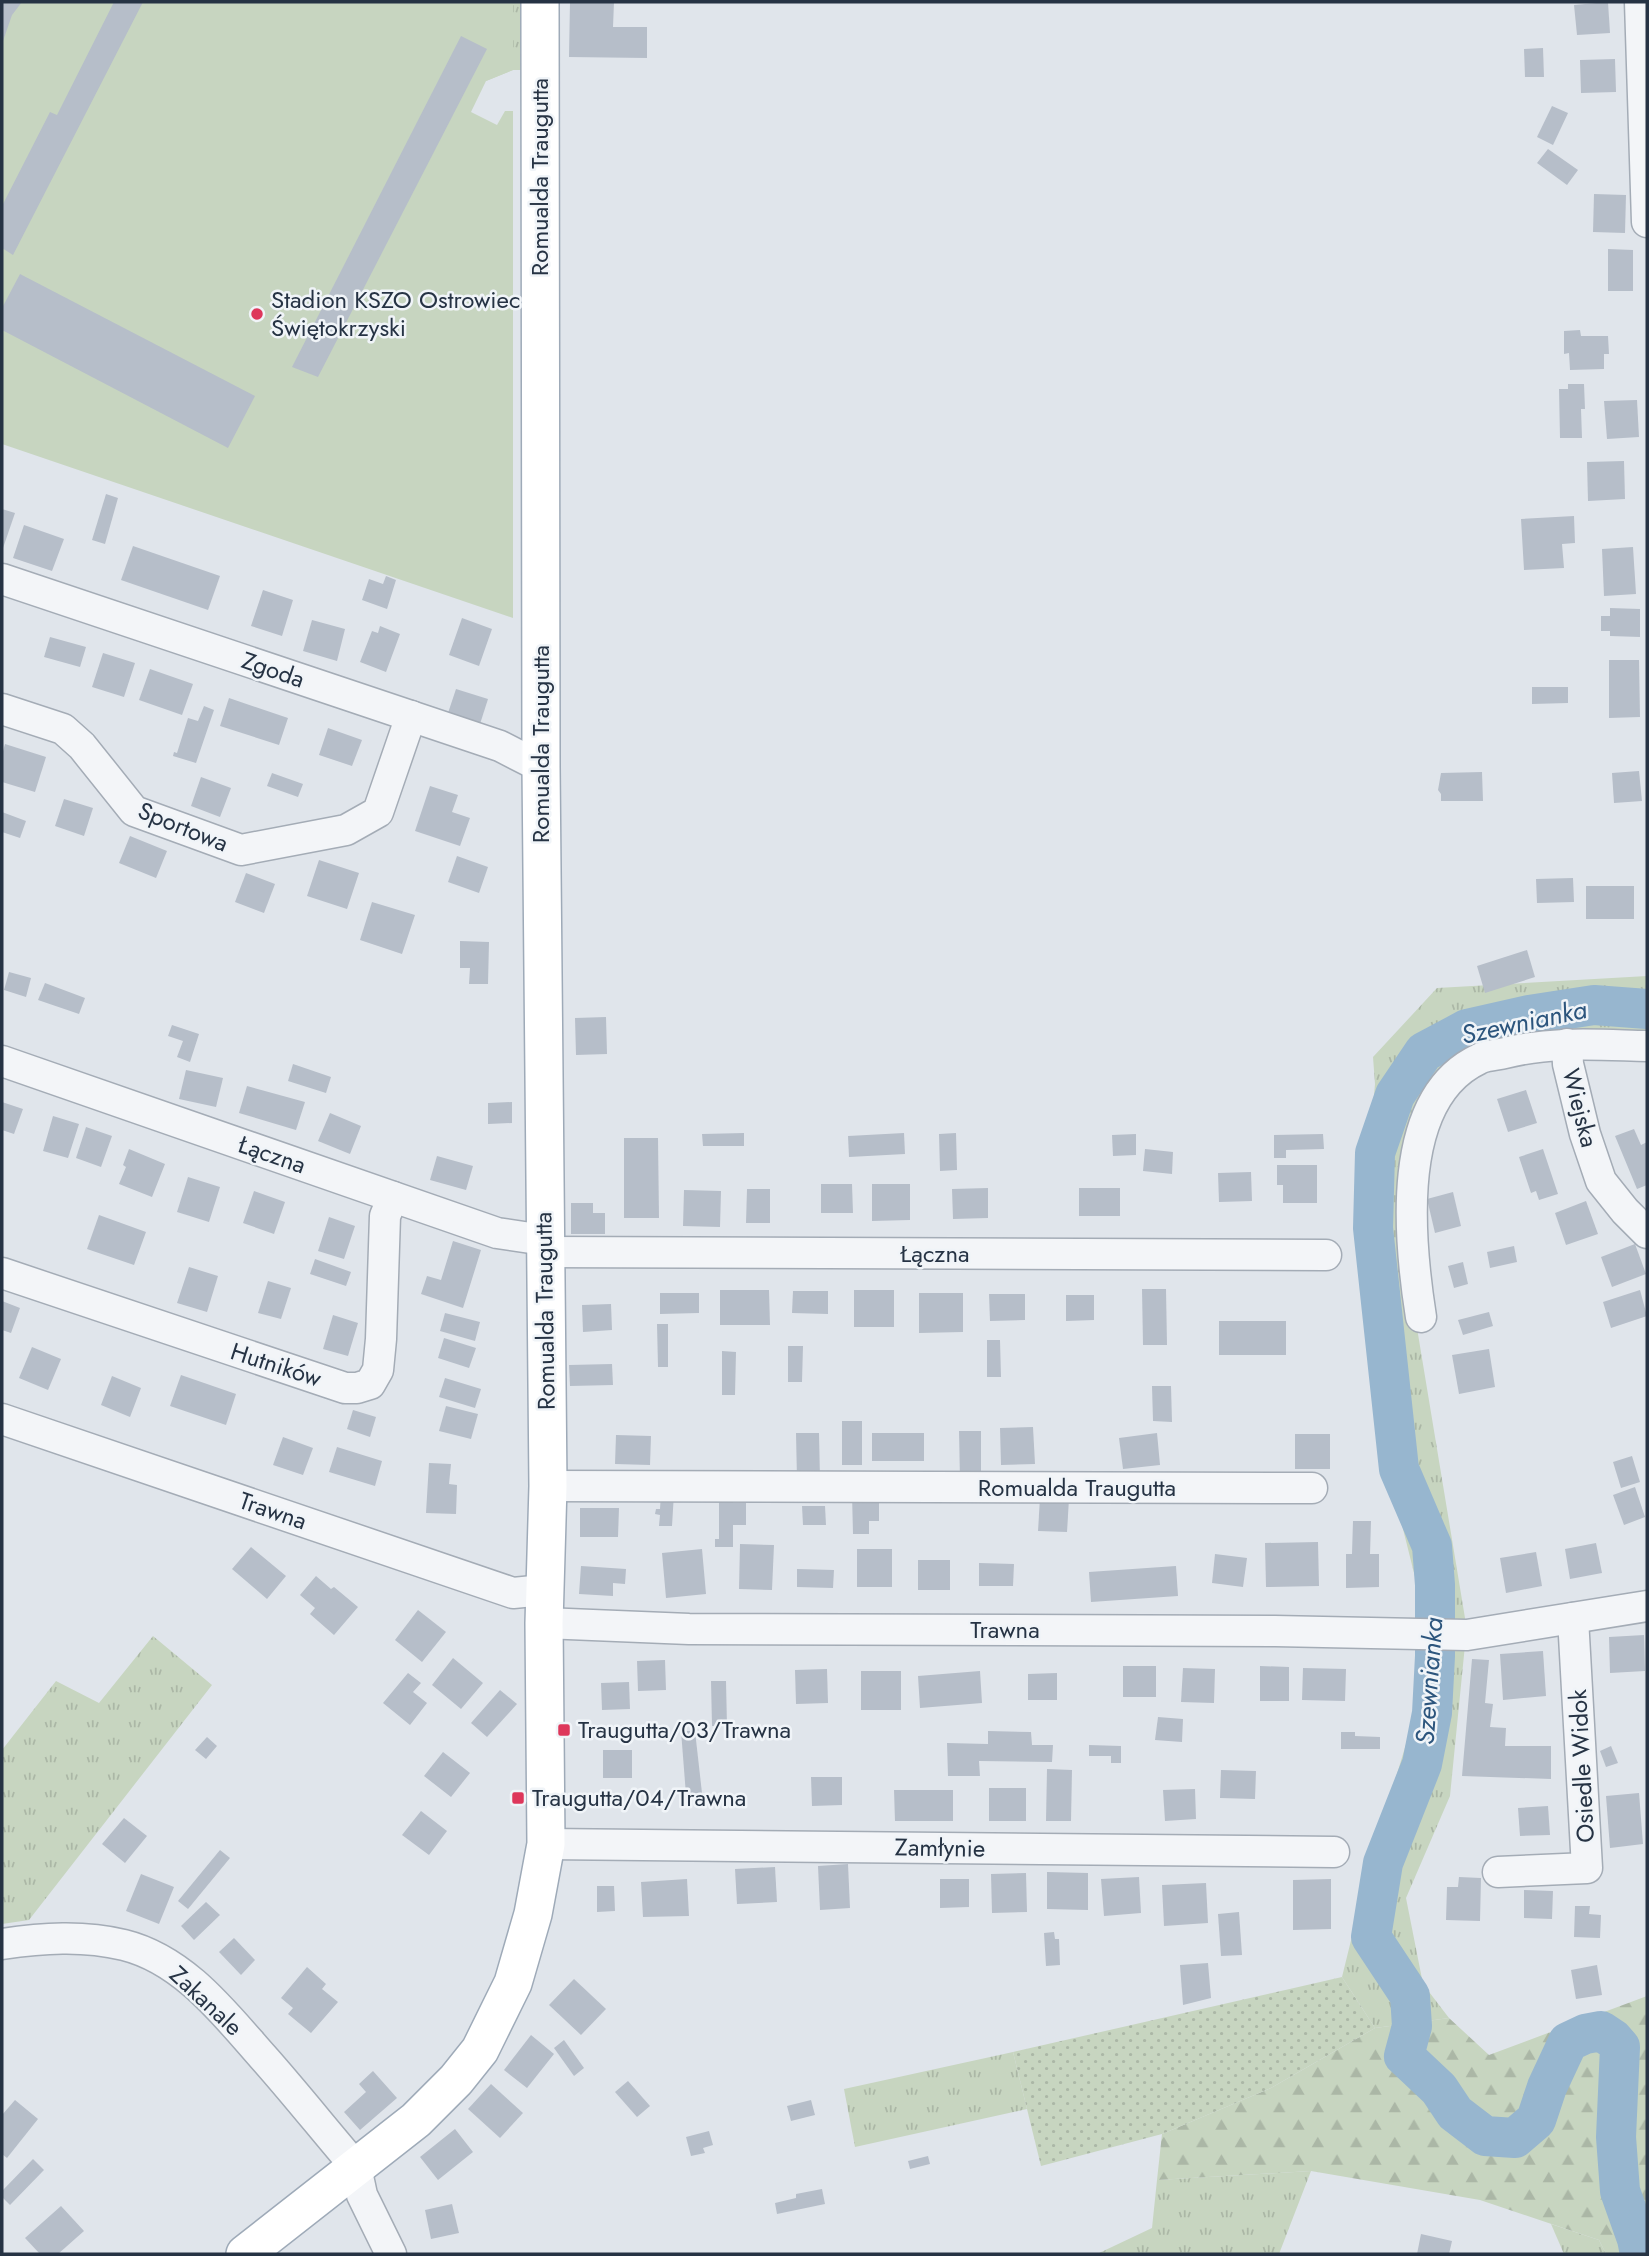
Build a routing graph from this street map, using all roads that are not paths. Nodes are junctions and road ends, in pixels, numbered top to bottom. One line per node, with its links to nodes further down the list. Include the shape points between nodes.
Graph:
1 (540, 2): 7 (main road, Romualda Traugutta)
2 (1640, 2): 3 (street)
3 (1647, 222)
4 (2, 579): 6 (street, Zgoda)
5 (2, 709): 6 (street, Sportowa, via 63,729 134,811 241,850 346,830 378,812)
6 (411, 716): 7 (street, Zgoda, via 500,746)
7 (541, 766): 13 (main road, Romualda Traugutta)
8 (1567, 1044): 9 (street, Wiejska); 12 (street, Wiejska, via 1578,1109 1601,1181); 16 (street, via 1532,1046 1479,1059 1454,1076 1437,1096 1416,1157 1413,1268)
9 (1647, 1046)
10 (2, 1061): 11 (street, Łączna)
11 (393, 1197): 13 (street, Łączna); 15 (street, Hutników, via 385,1216 378,1370 370,1384 357,1388 345,1388)
12 (1647, 1233)
13 (544, 1246): 14 (street, Łączna); 18 (main road, Romualda Traugutta)
14 (1326, 1255)
15 (2, 1273)
16 (1421, 1317)
17 (2, 1419): 20 (street, Trawna)
18 (548, 1486): 19 (street, Romualda Traugutta); 20 (main road, Romualda Traugutta)
19 (1312, 1488)
20 (544, 1606): 22 (street, Trawna, via 702,1629 1467,1634); 23 (main road, Romualda Traugutta)
21 (1647, 1606): 22 (street)
22 (1573, 1618): 25 (street, Osiedle Widok, via 1587,1868)
23 (546, 1844): 24 (street, Zamłynie); 27 (main road, Romualda Traugutta, via 533,1914 513,1983 480,2050 416,2120)
24 (1334, 1852)
25 (1498, 1872)
26 (2, 1944): 27 (street, Zakanale, via 37,1938 85,1939 125,1945 159,1959 218,2006)
27 (356, 2167): 28 (main road, Romualda Traugutta); 29 (street, via 362,2195)
28 (245, 2254)
29 (391, 2254)

